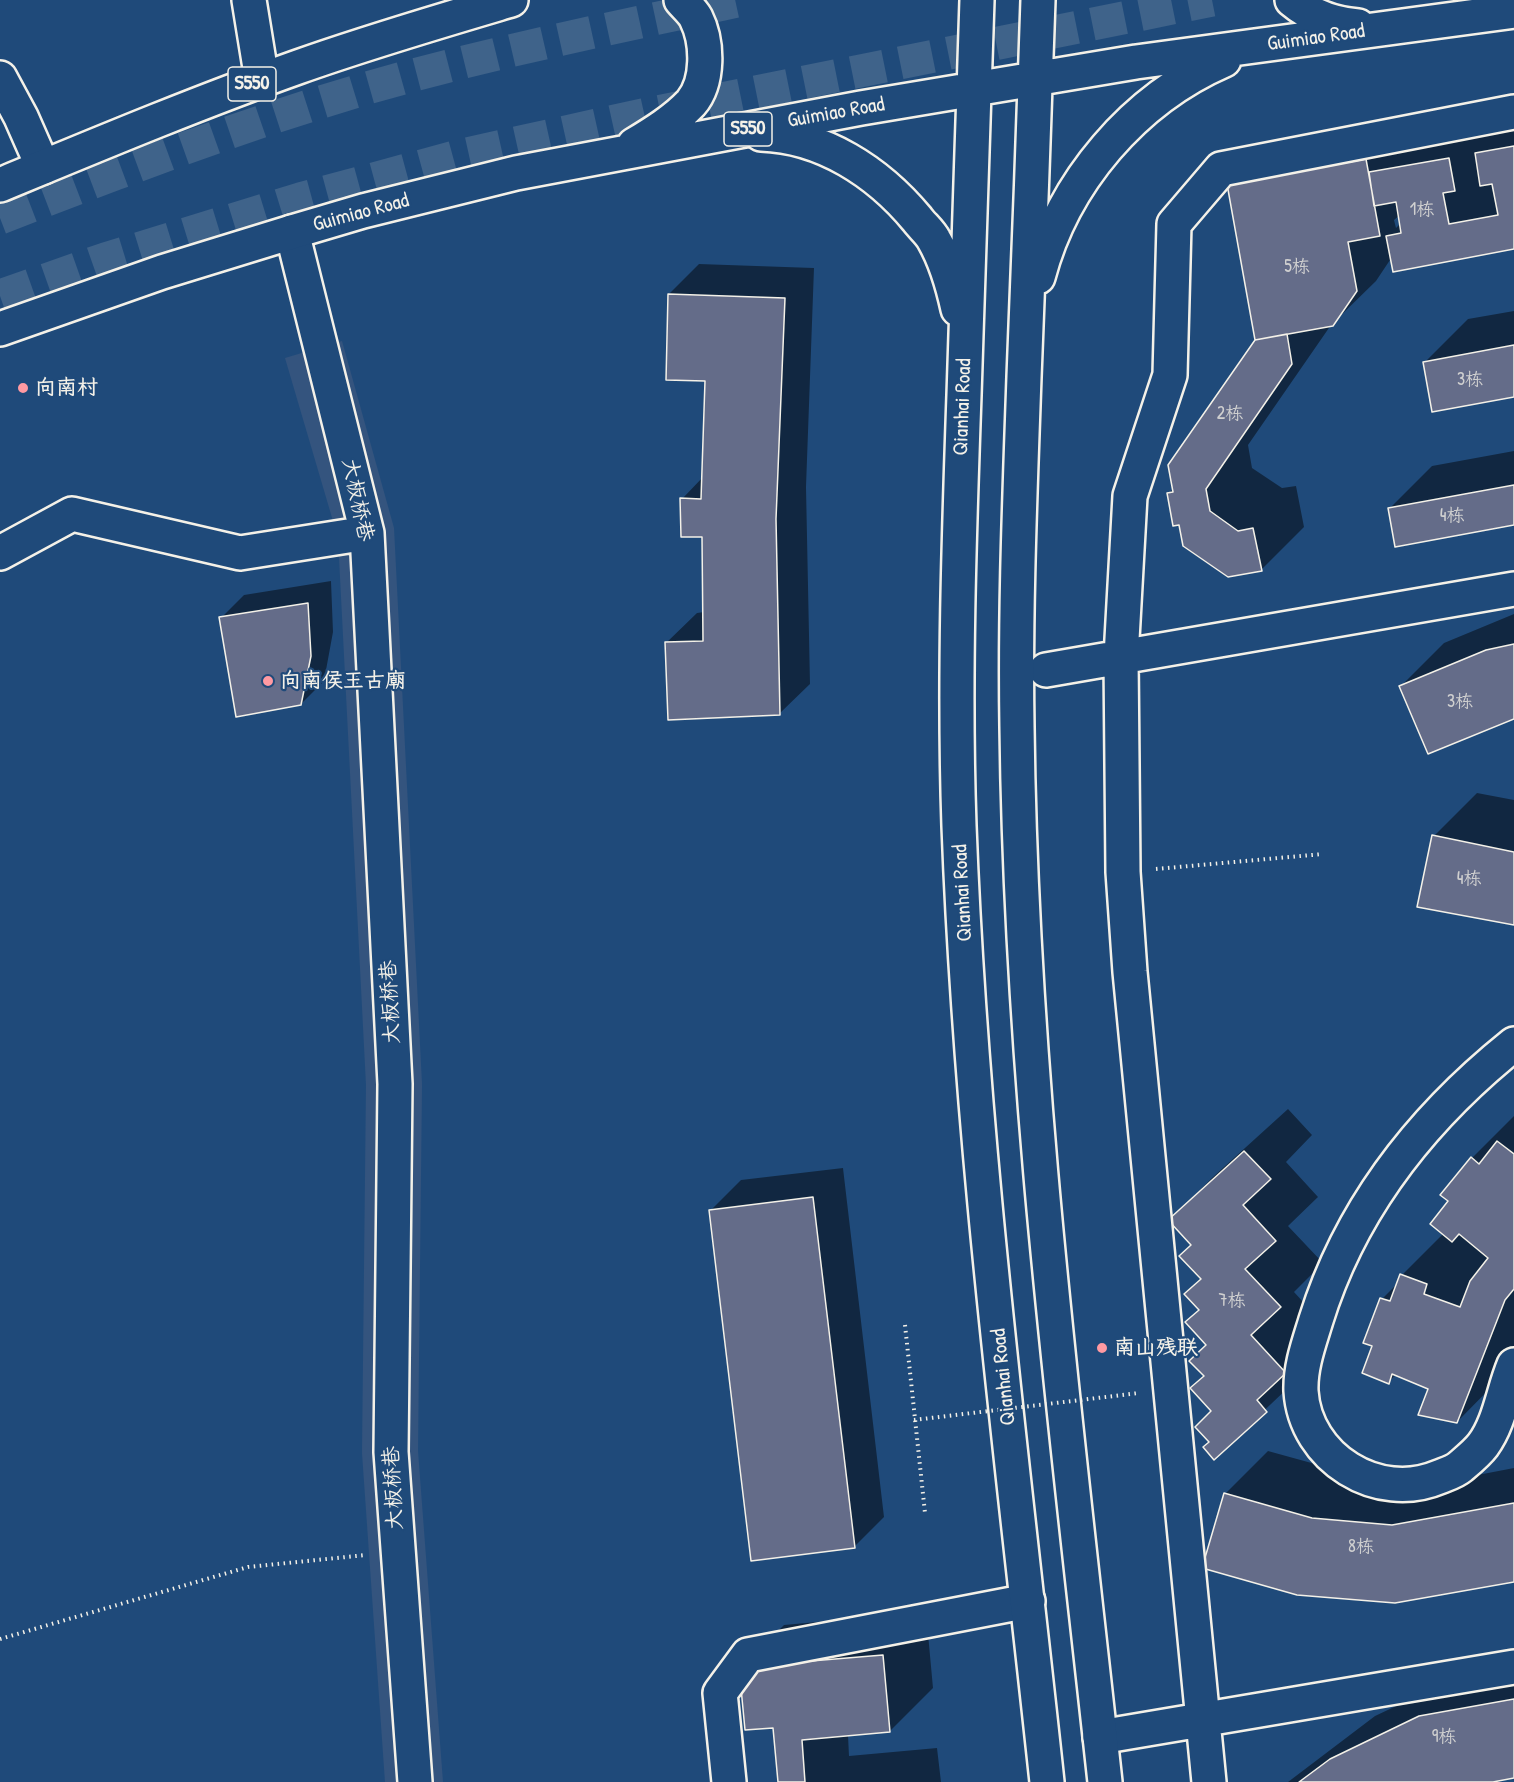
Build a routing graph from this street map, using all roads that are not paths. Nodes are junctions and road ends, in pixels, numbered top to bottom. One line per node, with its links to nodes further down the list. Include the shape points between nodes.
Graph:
1 (249, 0): 12 (main road)
2 (511, 0): 12 (main road, S550, via 389,36)
3 (681, 0): 16 (main road, via 696,17 704,41 706,70 692,102 657,132)
4 (977, 0): 13 (main road, Qianhai Road)
5 (1038, 0): 11 (main road)
6 (1292, 0): 8 (main road, via 1305,11 1340,25)
7 (1514, 11): 8 (main road, Guimiao Road / S550)
8 (1390, 28): 9 (main road, Guimiao Road / S550)
9 (1281, 42): 11 (main road, Guimiao Road / S550); 20 (main road, via 1223,60 1181,81 1140,112 1071,196 1045,253)
10 (0, 78): 17 (main road)
11 (1035, 79): 13 (main road, Guimiao Road / S550); 20 (main road)
12 (262, 80): 17 (main road, S550)
13 (974, 89): 15 (main road, Guimiao Road / S550); 22 (main road, Qianhai Road)
14 (1514, 112): 26 (main road, via 1221,169 1174,224 1170,375 1130,496)
15 (723, 133): 16 (main road, Guimiao Road / S550); 22 (main road, via 778,135 828,149 867,170 902,201 934,240 951,281)
16 (617, 154): 19 (main road, Guimiao Road / S550, via 516,173)
17 (43, 167): 18 (main road, S550)
18 (0, 185)
19 (292, 232): 21 (main road, Guimiao Road / S550, via 162,272); 23 (main road, 大板桥巷)
20 (1026, 322): 33 (main road, via 1017,727 1023,918 1033,1086)
21 (0, 329)
22 (966, 344): 30 (main road, Qianhai Road, via 958,614 959,824 968,987 993,1282)
23 (367, 533): 24 (main road, via 240,553 72,514); 34 (main road, 大板桥巷, via 395,1084 391,1452)
24 (0, 553)
25 (1514, 589): 26 (main road)
26 (1122, 657): 27 (main road); 32 (main road, via 1124,872 1132,996)
27 (1046, 670)
28 (1514, 1044): 29 (main road, via 1436,1114 1400,1157 1369,1204 1342,1253 1321,1306 1305,1357 1301,1391 1309,1425 1328,1454 1357,1475 1390,1485 1425,1483 1457,1469 1482,1445 1498,1414)
29 (1514, 1365)
30 (1028, 1601): 35 (main road, via 748,1655 720,1693); 36 (main road, Qianhai Road)
31 (1514, 1667): 32 (main road)
32 (1202, 1720): 33 (main road); 38 (main road)
33 (1100, 1737): 37 (main road)
34 (415, 1782)
35 (729, 1782)
36 (1047, 1782)
37 (1105, 1782)
38 (1209, 1782)

